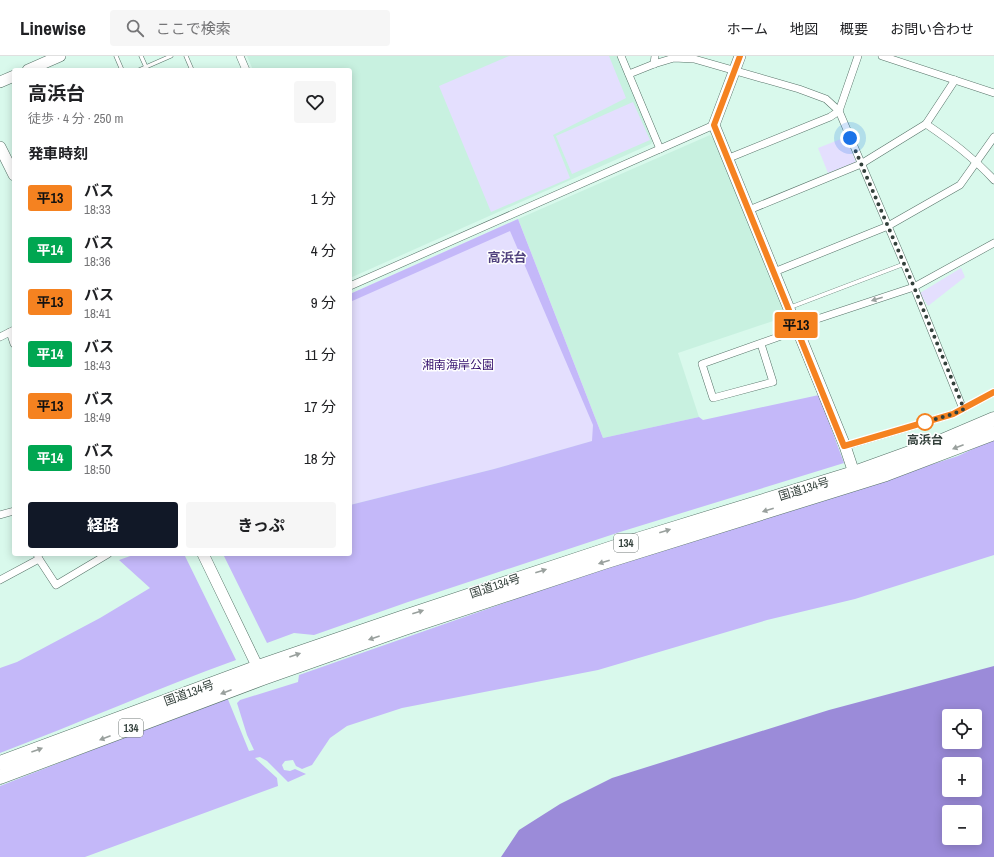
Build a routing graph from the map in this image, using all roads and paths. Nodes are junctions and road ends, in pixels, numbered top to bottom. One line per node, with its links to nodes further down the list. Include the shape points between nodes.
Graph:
1 (116, 56): 15 (lane)
2 (141, 56): 13 (lane)
3 (186, 56): 16 (lane)
4 (240, 56): 17 (street)
5 (621, 56): 19 (street)
6 (655, 56): 12 (street)
7 (740, 56): 18 (street)
8 (858, 56): 24 (street)
9 (882, 56): 21 (street)
10 (54, 57): 14 (street)
11 (168, 57): 13 (lane)
12 (654, 64): 18 (street, via 674,58 694,59); 19 (street)
13 (146, 67)
14 (32, 68)
15 (121, 68)
16 (191, 68)
17 (245, 68)
18 (735, 71): 24 (street, via 826,99); 26 (street)
19 (629, 74): 29 (street)
20 (12, 77): 22 (street)
21 (955, 80): 23 (street); 25 (street)
22 (0, 82)
23 (994, 93)
24 (839, 111): 30 (street, via 830,117); 32 (street)
25 (926, 124): 31 (street); 32 (street)
26 (714, 125): 29 (street); 30 (street)
27 (994, 137): 31 (street)
28 (0, 147): 33 (street)
29 (660, 149): 40 (street)
30 (728, 158): 35 (street)
31 (977, 162): 34 (street); 36 (street, via 960,185)
32 (861, 164): 35 (street); 36 (street)
33 (12, 171)
34 (994, 180)
35 (749, 210): 39 (street)
36 (888, 226): 38 (street); 39 (street)
37 (994, 243): 41 (street)
38 (904, 264): 41 (street); 42 (lane)
39 (774, 272): 42 (street)
40 (352, 285)
41 (914, 287): 43 (street, one-way to 43); 48 (street)
42 (788, 308): 43 (street)
43 (797, 328): 46 (street); 51 (street)
44 (12, 331): 45 (street)
45 (0, 337)
46 (760, 344): 46 (street, via 702,364 713,398 773,382)
47 (994, 392): 48 (street)
48 (964, 409): 51 (street)
49 (994, 420): 52 (highway, 国道134号 / 134)
50 (994, 433): 60 (highway, 国道134号 / 134, one-way to 60, via 886,474)
51 (844, 446): 52 (street)
52 (854, 473): 60 (highway, 国道134号 / 134, one-way to 52, via 409,615 591,554)
53 (0, 506): 55 (street)
54 (12, 512): 55 (street)
55 (1, 515)
56 (105, 556): 58 (street, via 56,585)
57 (204, 556): 60 (street)
58 (38, 557): 59 (street)
59 (0, 580)
60 (260, 673): 61 (highway, 国道134号 / 134, one-way to 60); 62 (highway, 国道134号 / 134, one-way to 62)
61 (0, 763)
62 (0, 777)

